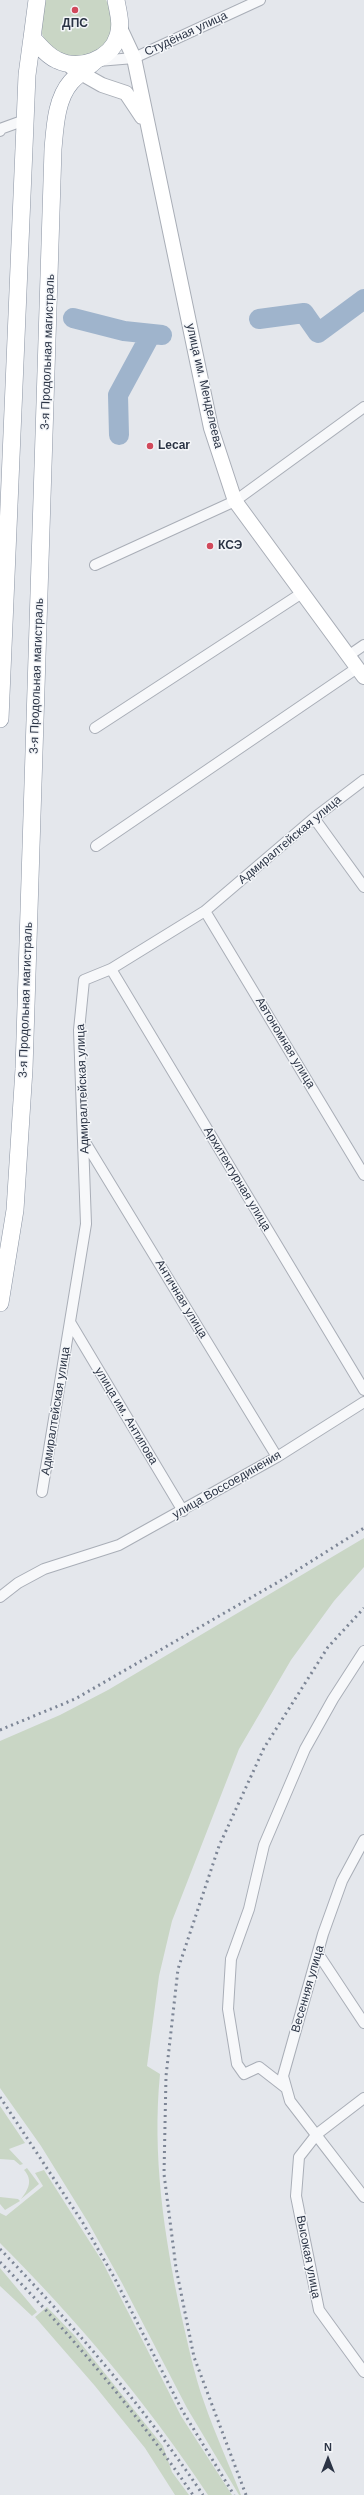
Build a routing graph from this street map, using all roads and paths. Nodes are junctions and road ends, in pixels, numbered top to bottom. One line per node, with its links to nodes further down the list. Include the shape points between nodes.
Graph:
1 (37, 0): 5 (highway)
2 (116, 0): 4 (highway, 3-я Продольная магистраль)
3 (260, 0): 6 (street, Студёная улица)
4 (120, 28): 6 (main road, улица им. Менделеева); 7 (highway, 3-я Продольная магистраль, via 113,46)
5 (32, 38): 8 (highway, via 53,58); 10 (highway)
6 (134, 58): 7 (street); 11 (main road, улица им. Менделеева)
7 (95, 61): 8 (highway, 3-я Продольная магистраль, via 74,65); 9 (highway, 3-я Продольная магистраль)
8 (63, 63): 9 (main road)
9 (81, 74): 11 (main road, via 126,93); 30 (highway, 3-я Продольная магистраль, via 70,82 62,98 53,149 24,1069 15,1210)
10 (25, 120): 12 (street); 20 (highway)
11 (147, 126): 14 (main road, улица им. Менделеева, via 211,428)
12 (0, 131)
13 (364, 407): 14 (street)
14 (235, 501): 15 (street); 16 (main road, улица им. Менделеева)
15 (95, 565)
16 (302, 593): 18 (main road, улица им. Менделеева); 21 (street)
17 (364, 645): 18 (street)
18 (348, 656): 19 (main road, улица им. Менделеева)
19 (360, 673): 24 (street)
20 (0, 719)
21 (95, 728)
22 (364, 780): 23 (street, Адмиралтейская улица)
23 (314, 818): 25 (street); 26 (street, Адмиралтейская улица)
24 (96, 846)
25 (364, 887)
26 (205, 911): 27 (street, Адмиралтейская улица); 29 (street, Автономная улица)
27 (111, 969): 28 (street, Адмиралтейская улица, via 84,980 79,1030); 32 (street, Архитектурная улица)
28 (85, 1142): 31 (street, Адмиралтейская улица, via 86,1224); 34 (street, Античная улица)
29 (364, 1175)
30 (0, 1303)
31 (70, 1322): 35 (street, Адмиралтейская улица); 36 (street, улица им. Антипова)
32 (364, 1390)
33 (364, 1402): 34 (street, улица Воссоединения)
34 (277, 1457): 36 (street, улица Воссоединения)
35 (42, 1492)
36 (182, 1511): 37 (street, улица Воссоединения, via 119,1545 85,1558 44,1569 18,1583)
37 (0, 1597)
38 (364, 1652): 42 (street, via 332,1699 305,1749 264,1845 250,1909 231,1959 228,2009 237,2064 244,2074 258,2067)
39 (364, 1840): 40 (street, Весенняя улица, via 342,1882 323,1934)
40 (319, 1955): 41 (street); 42 (street, Весенняя улица, via 289,2051 283,2076)
41 (364, 2023)
42 (286, 2088): 44 (street, Весенняя улица, via 290,2101)
43 (364, 2098): 44 (street, Высокая улица)
44 (317, 2134): 45 (street, Весенняя улица); 46 (street, Высокая улица, via 299,2157 297,2203 319,2310)
45 (364, 2197)
46 (364, 2372)

